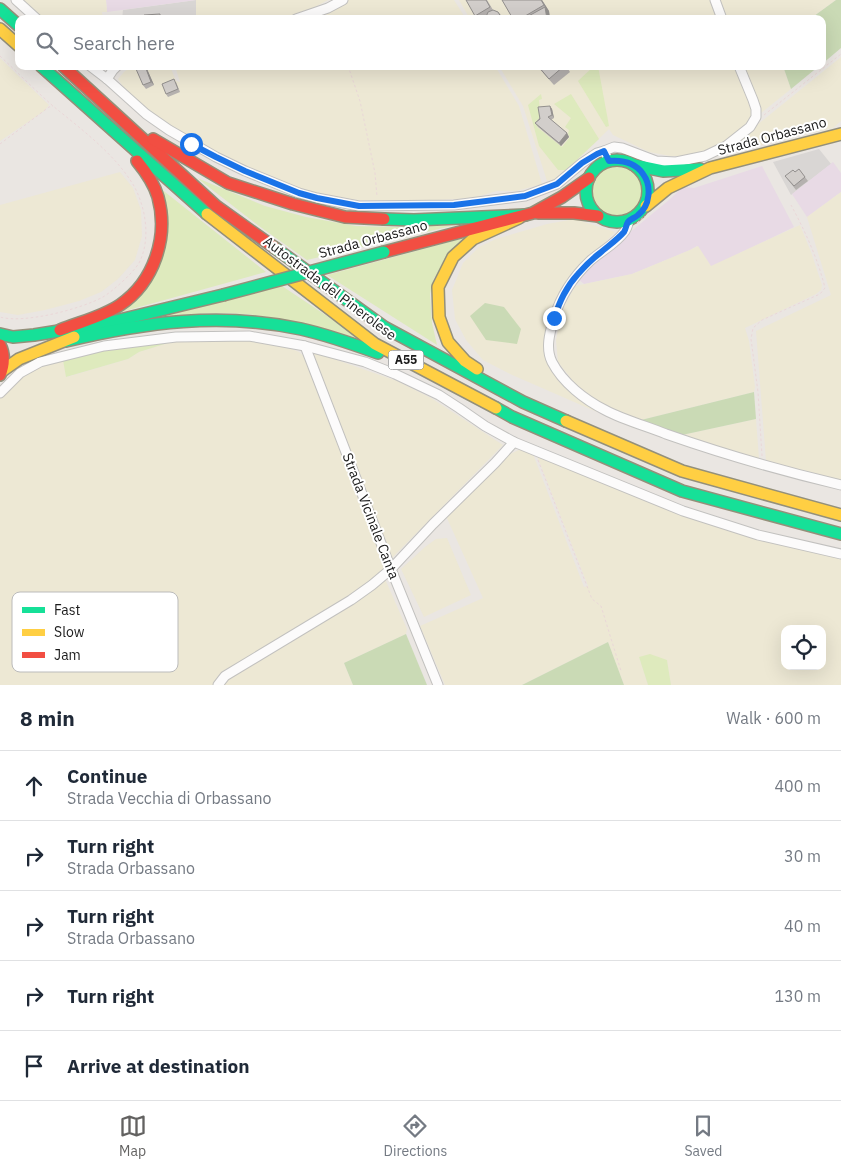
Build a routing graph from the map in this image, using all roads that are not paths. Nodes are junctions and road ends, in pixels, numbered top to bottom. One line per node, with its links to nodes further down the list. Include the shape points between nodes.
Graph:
1 (16, 0): 5 (street)
2 (343, 0): 6 (street)
3 (715, 0): 7 (street)
4 (0, 9): 8 (main road)
5 (33, 15)
6 (308, 15)
7 (721, 15)
8 (15, 22)
9 (0, 29): 10 (main road)
10 (15, 42)
11 (45, 70): 18 (main road, Autostrada del Pinerolese / A55)
12 (67, 70): 17 (main road, Autostrada del Pinerolese / A55)
13 (95, 70): 16 (street)
14 (113, 70): 16 (street)
15 (741, 70): 20 (street, via 756,116 750,128)
16 (107, 79): 21 (street, via 146,114 216,157 299,193 359,206 454,205 525,196 557,184 597,154)
17 (84, 85): 27 (main road, via 156,142 228,183 293,204 344,217 414,220); 38 (main road, Autostrada del Pinerolese / A55, via 216,206 384,328)
18 (81, 102): 31 (main road, via 144,168 156,190 161,210 161,240 151,270 134,294 119,305); 39 (main road, Autostrada del Pinerolese / A55, via 209,216 375,344)
19 (841, 134): 22 (main road, Strada Orbassano)
20 (726, 146): 21 (street, via 705,156 676,162 656,161 614,147); 22 (street)
21 (607, 156): 23 (main road, Strada Orbassano); 25 (main road, Strada Orbassano)
22 (730, 162): 24 (main road, Strada Orbassano)
23 (634, 165): 24 (main road, Strada Orbassano, via 663,171); 26 (main road, via 648,183)
24 (710, 168): 26 (main road, Strada Orbassano, via 668,188)
25 (589, 178): 27 (main road, Strada Orbassano, via 556,202); 28 (main road, via 587,198)
26 (646, 210): 29 (main road, Strada Orbassano)
27 (529, 214): 28 (main road, Strada Orbassano); 30 (main road, Strada Orbassano, bridge); 38 (main road, via 473,239 454,257 438,288 439,317 448,342 464,361)
28 (598, 216): 29 (main road, Strada Orbassano)
29 (627, 226): 41 (street, via 566,288 548,344 554,366 570,385 606,411 692,443)
30 (103, 324): 31 (main road, Strada Orbassano); 33 (main road, Strada Orbassano)
31 (60, 330): 32 (main road, Strada Orbassano, via 34,335)
32 (0, 334)
33 (66, 341): 36 (main road, Strada Orbassano, via 19,359); 39 (main road, via 166,322 215,320 282,325 332,337 399,361)
34 (0, 345): 36 (main road, Strada Orbassano, via 4,361)
35 (305, 346): 37 (street, via 249,336 176,337 104,346 40,362 20,373); 40 (street, via 366,362 402,378 439,395); 45 (street, Strada Vicinale Canta)
36 (1, 373)
37 (0, 393)
38 (523, 402): 42 (main road, Autostrada del Pinerolese / A55, via 682,471)
39 (512, 417): 43 (main road, Autostrada del Pinerolese / A55, via 682,491)
40 (514, 442): 44 (street, via 683,511 758,535); 45 (street)
41 (841, 484)
42 (841, 515)
43 (841, 534)
44 (841, 554)
45 (391, 569): 46 (street, via 351,600 225,676); 47 (street, Strada Vicinale Canta)
46 (218, 685)
47 (438, 685)

